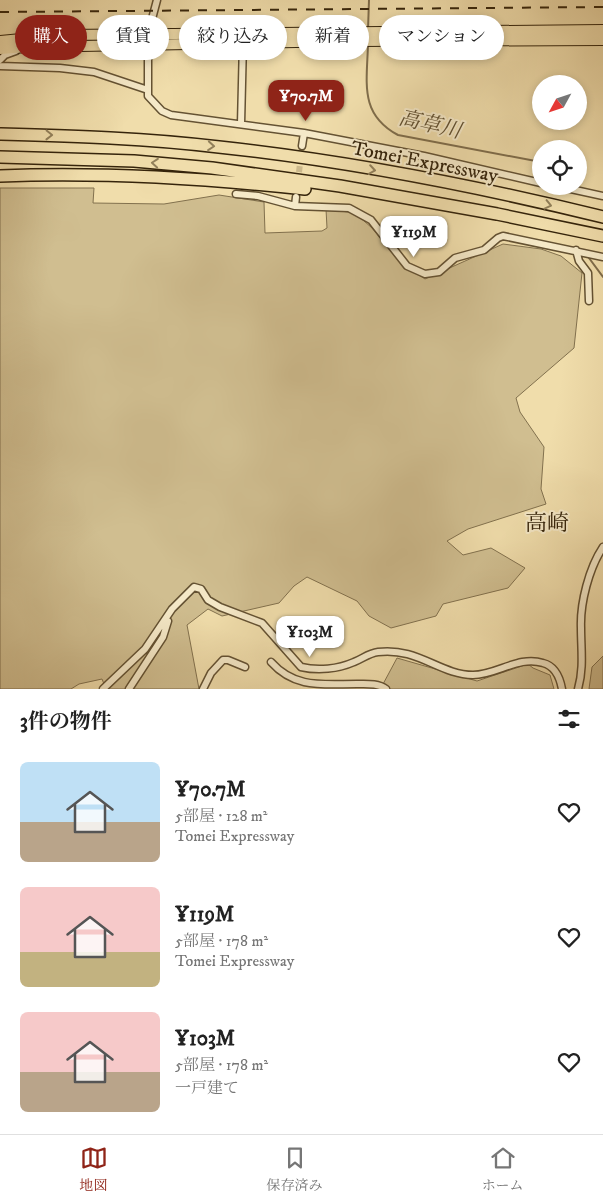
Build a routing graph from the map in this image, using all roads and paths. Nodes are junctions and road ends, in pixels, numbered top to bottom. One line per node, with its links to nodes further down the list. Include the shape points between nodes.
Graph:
1 (157, 0): 2 (street)
2 (154, 15)
3 (603, 30): 5 (highway)
4 (369, 36): 5 (highway)
5 (376, 36): 10 (highway)
6 (97, 37): 9 (highway, via 63,35)
7 (297, 37): 8 (highway)
8 (169, 39)
9 (2, 40)
10 (603, 40)
11 (15, 48): 12 (highway)
12 (0, 49)
13 (15, 51): 14 (street)
14 (0, 60)
15 (148, 60): 18 (street)
16 (243, 60): 19 (street)
17 (0, 66): 18 (street, via 94,72)
18 (148, 90): 19 (street, via 154,105 171,115)
19 (241, 124): 20 (street)
20 (304, 133): 22 (street); 25 (street)
21 (0, 134): 32 (highway, Tomei Expressway, one-way to 32, via 113,138 220,147 403,175)
22 (302, 146)
23 (0, 157): 31 (highway, Tomei Expressway, one-way to 23, via 340,186 212,168 134,161)
24 (0, 176): 31 (highway, Tomei Expressway, via 132,175 212,179)
25 (532, 181)
26 (587, 193): 28 (street)
27 (236, 194): 30 (street)
28 (603, 196)
29 (296, 197): 30 (street)
30 (295, 206): 34 (street, via 339,206 359,212 371,220 407,266 425,274 439,272 455,258 484,250 503,236)
31 (497, 214): 33 (highway, Tomei Expressway)
32 (603, 217)
33 (603, 236)
34 (576, 250): 35 (street); 36 (street, via 588,273)
35 (603, 258)
36 (589, 301)
37 (603, 547): 46 (street, via 593,567 583,608 584,653)
38 (172, 609): 41 (street, via 145,649); 42 (street, via 164,637); 45 (street, via 194,587 201,589 208,600 262,624 292,658 302,667 311,669 341,666 377,652 408,652 444,668 473,675 530,661 544,663 553,669)
39 (271, 662): 44 (street, via 290,679 302,683 368,684)
40 (245, 667): 43 (street, via 222,660)
41 (103, 689)
42 (129, 689)
43 (203, 689)
44 (386, 689)
45 (562, 689)
46 (578, 689)

